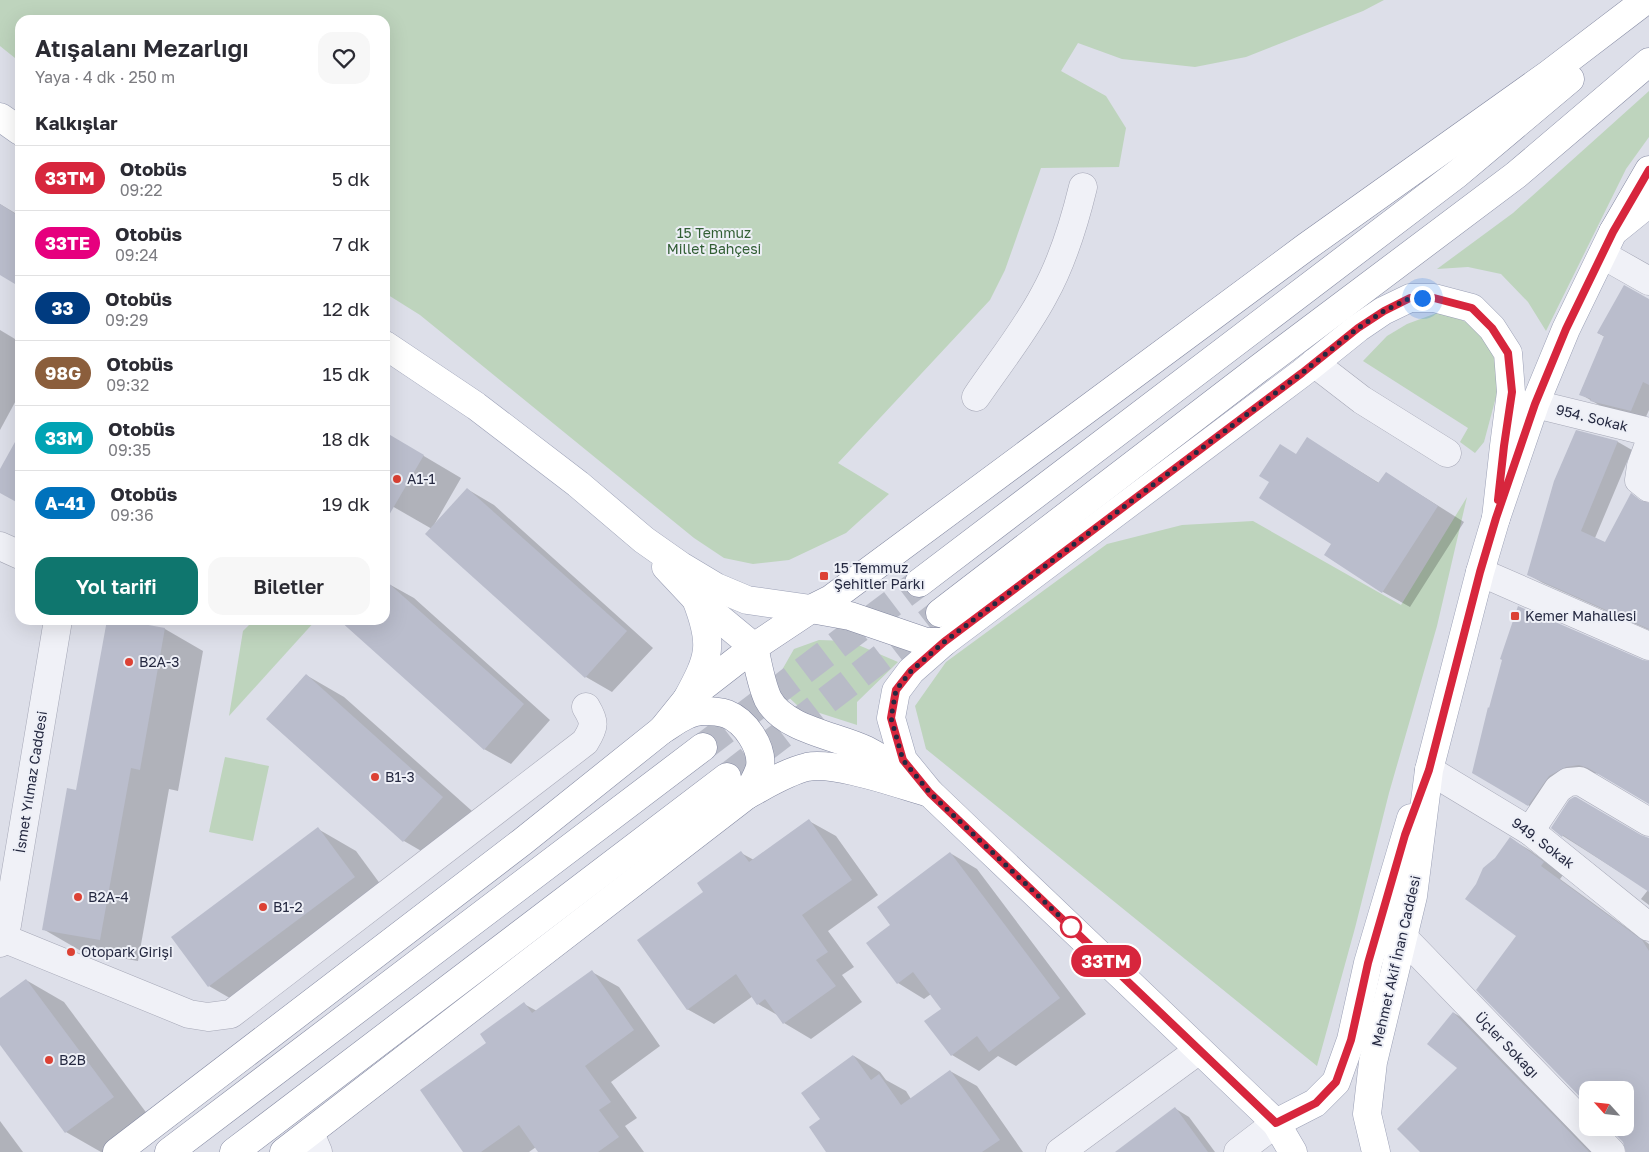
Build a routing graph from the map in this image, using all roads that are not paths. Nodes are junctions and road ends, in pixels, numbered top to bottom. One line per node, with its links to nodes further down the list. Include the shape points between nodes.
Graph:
1 (1646, 0): 26 (main road, via 1306,247 831,600)
2 (1649, 8): 24 (main road, via 1595,58 1456,174)
3 (1649, 62): 27 (main road, via 1516,175)
4 (0, 117): 5 (main road)
5 (15, 128)
6 (1649, 170): 9 (main road, Mehmet Akif İnan Caddesi)
7 (1083, 187): 13 (street, via 1074,224 1045,294)
8 (1649, 203): 9 (main road)
9 (1608, 244): 10 (street); 14 (main road, Mehmet Akif İnan Caddesi, via 1566,329)
10 (1649, 281)
11 (390, 348): 20 (main road, via 498,423)
12 (1314, 363): 17 (street, via 1362,400); 19 (main road, via 1358,328 1410,298 1434,298 1472,308 1492,328 1508,353 1512,392); 29 (main road)
13 (976, 397)
14 (1535, 404): 15 (street, 954. Sokak); 19 (main road, Mehmet Akif İnan Caddesi)
15 (1649, 432)
16 (1649, 444): 18 (street, via 1639,480)
17 (1447, 453)
18 (1649, 488)
19 (1496, 518): 23 (main road, Mehmet Akif İnan Caddesi)
20 (644, 540): 25 (main road); 26 (main road, via 716,587 747,600)
21 (0, 546): 22 (street)
22 (15, 553)
23 (1480, 572): 30 (street); 36 (main road, Mehmet Akif İnan Caddesi)
24 (919, 583)
25 (696, 599): 31 (main road); 32 (main road, via 707,631 708,647 702,672)
26 (811, 609): 29 (main road, via 850,616 926,642); 31 (main road)
27 (940, 613)
28 (57, 625): 44 (street, İsmet Yılmaz Caddesi, via 7,925)
29 (944, 642): 38 (main road, via 911,671 896,690 891,718 903,760)
30 (1649, 646)
31 (754, 647): 32 (main road); 38 (main road, via 769,700 782,716 817,733 867,750)
32 (687, 699): 34 (main road)
33 (586, 707): 44 (street, via 594,720 585,742 231,1014 208,1017 189,1014)
34 (662, 730): 39 (main road, via 686,715 703,711 727,714 744,727 756,742 760,767); 48 (main road, via 522,842)
35 (703, 747): 49 (main road)
36 (1429, 770): 41 (street, 949. Sokak); 43 (main road, Mehmet Akif İnan Caddesi, via 1413,896); 46 (main road, via 1405,835 1368,963 1351,1040 1336,1082 1316,1103)
37 (726, 777): 50 (main road)
38 (930, 793): 39 (main road, via 838,768 809,766); 45 (main road)
39 (747, 795): 47 (main road)
40 (1649, 822): 41 (street, via 1580,782 1568,782 1558,789)
41 (1530, 831): 42 (street, 949. Sokak)
42 (1649, 927)
43 (1403, 937): 55 (main road, Mehmet Akif İnan Caddesi, via 1373,1062 1367,1114); 56 (street, Üçler Sokağı)
44 (1, 940)
45 (1199, 1050): 46 (main road); 52 (street)
46 (1276, 1123): 53 (street); 54 (main road)
47 (314, 1142): 51 (main road)
48 (117, 1152)
49 (169, 1152)
50 (234, 1152)
51 (284, 1152)
52 (1060, 1152)
53 (1238, 1152)
54 (1293, 1152)
55 (1376, 1152)
56 (1610, 1152)

